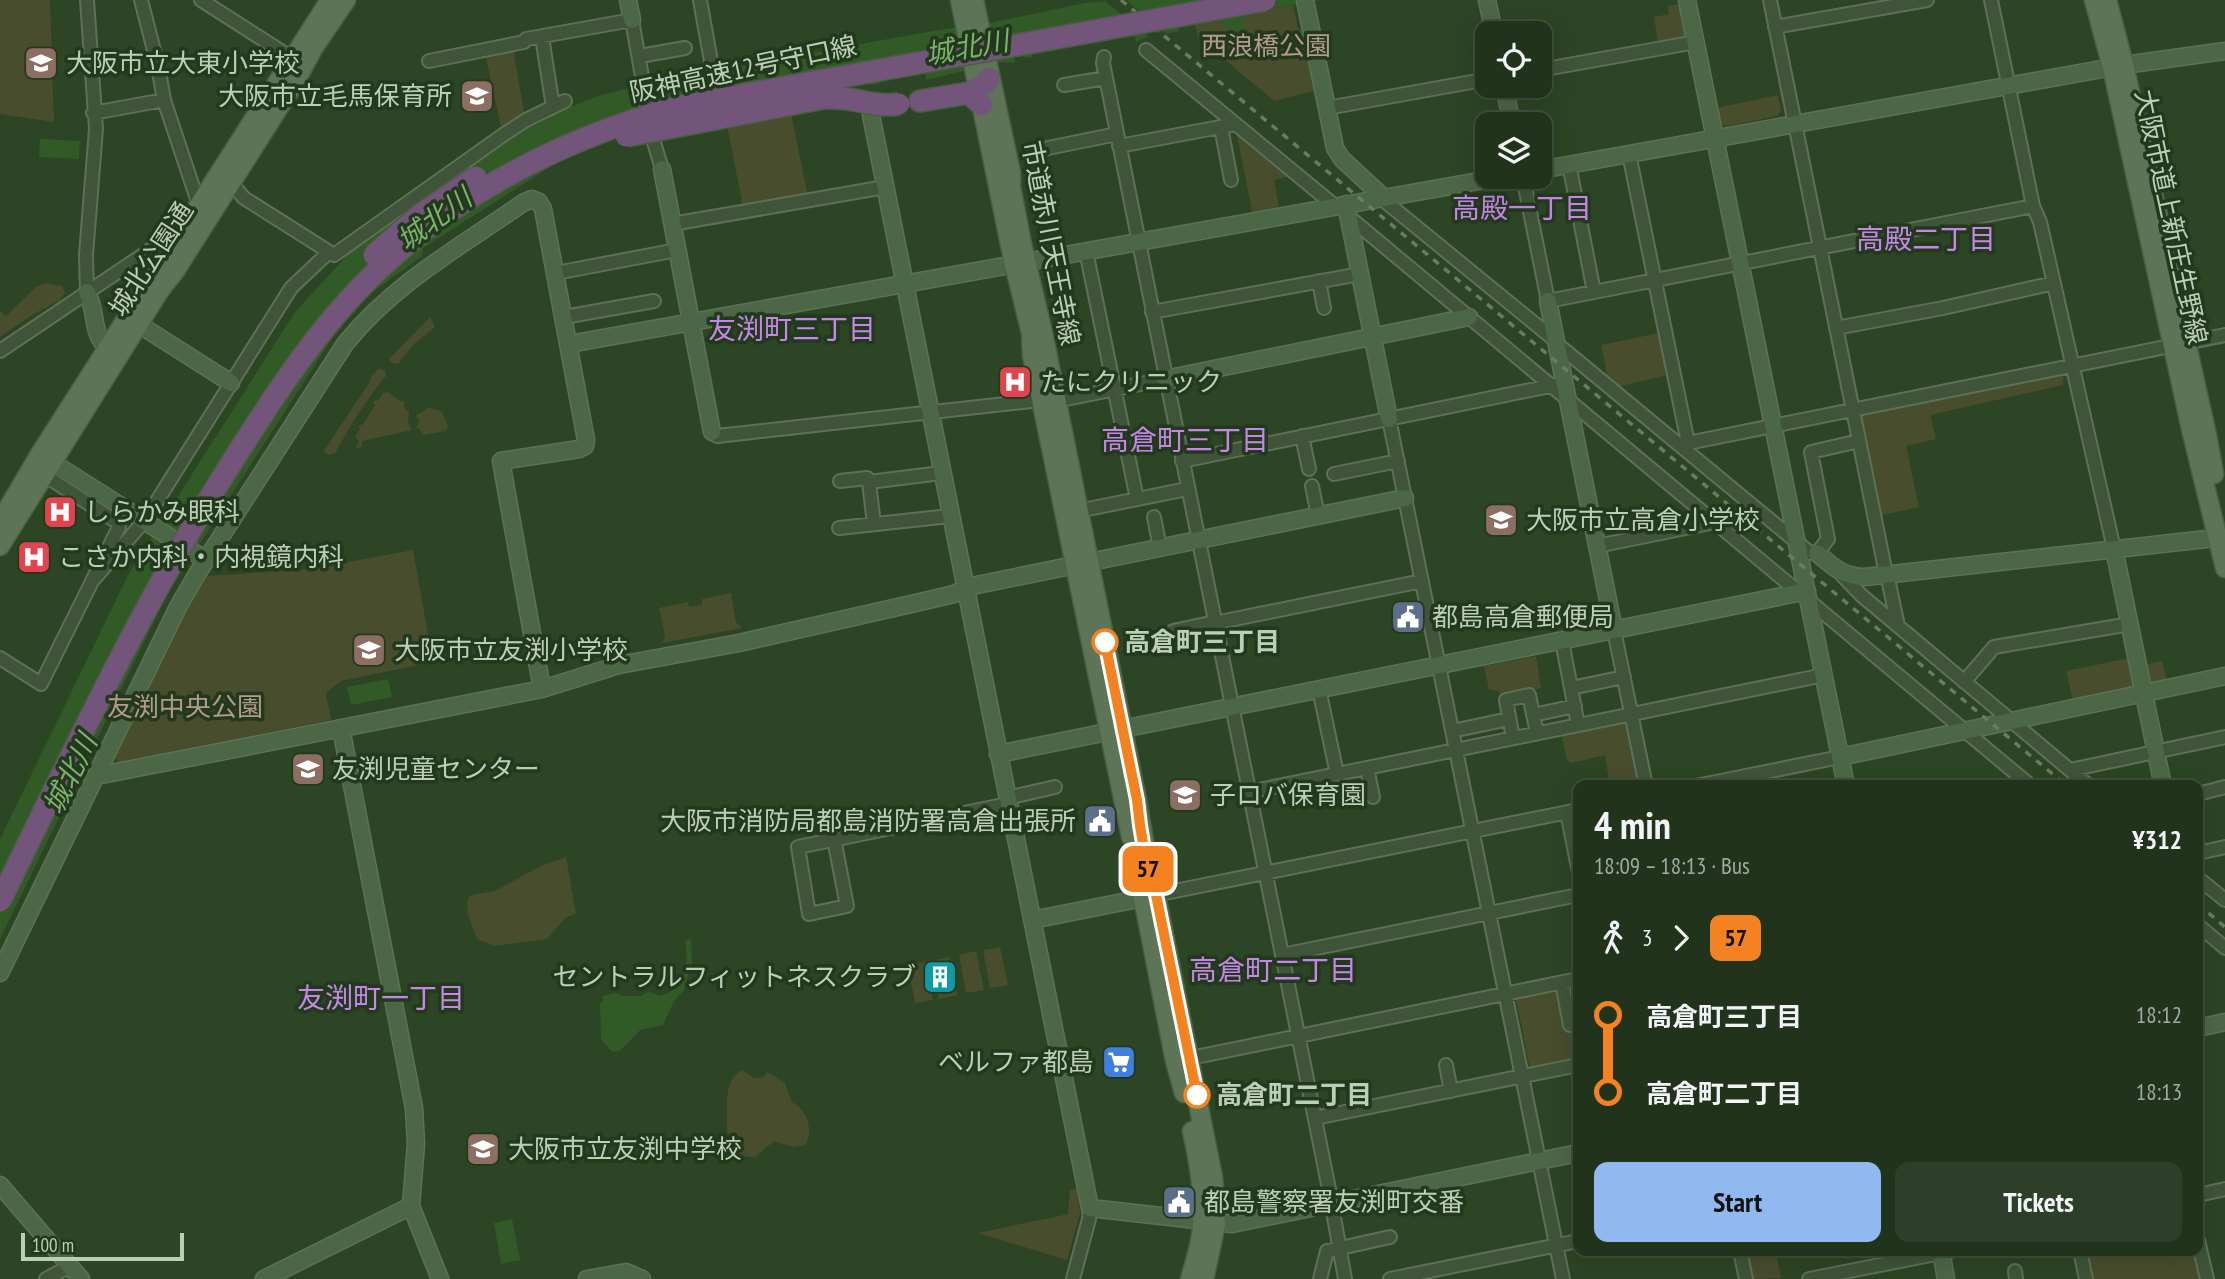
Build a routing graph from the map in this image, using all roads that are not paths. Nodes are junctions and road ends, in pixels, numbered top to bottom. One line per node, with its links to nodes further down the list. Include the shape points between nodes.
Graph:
1 (87, 0): 43 (street)
2 (141, 0): 39 (street)
3 (201, 0): 30 (street)
4 (330, 0): 30 (main road, 城北公園通)
5 (346, 0): 30 (main road, 城北公園通)
6 (628, 0): 19 (street)
7 (700, 0): 32 (street)
8 (1188, 0): 207 (highway, 阪神高速12号守口線, bridge, via 732,82 645,102 532,146 474,177 420,215 370,258 325,306 242,420 129,610)
9 (1265, 0): 66 (highway, 阪神高速12号守口線, bridge, via 744,93 650,114 538,158 481,189)
10 (1305, 0): 42 (street)
11 (1487, 0): 20 (street)
12 (1687, 0): 23 (street)
13 (1770, 0): 21 (street)
14 (1927, 0): 21 (street)
15 (1991, 0): 37 (street)
16 (2094, 0): 31 (main road, 大阪市道上新庄生野線)
17 (2107, 0): 31 (main road, 大阪市道上新庄生野線)
18 (968, 7): 38 (main road, 市道赤川天王寺線)
19 (632, 20): 22 (street); 27 (street)
20 (1491, 21)
21 (1775, 27): 46 (street)
22 (542, 37): 29 (street); 41 (street)
23 (1696, 42): 33 (street); 48 (street)
24 (685, 48): 27 (street)
25 (1146, 50): 45 (street)
26 (2225, 53): 31 (street)
27 (640, 56): 54 (street, bridge)
28 (1104, 57): 34 (street)
29 (429, 61)
30 (299, 62): 55 (main road, 城北公園通)
31 (2118, 66): 37 (street); 94 (main road, 大阪市道上新庄生野線)
32 (712, 68)
33 (1552, 68)
34 (1106, 78): 36 (street); 49 (street)
35 (1475, 81): 42 (street)
36 (1065, 85)
37 (2008, 86): 46 (street); 62 (street)
38 (979, 89): 66 (highway, bridge, via 870,105 824,98 635,133 542,167); 73 (main road, 市道赤川天王寺線); 73 (main road, 市道赤川天王寺線, via 1008,160)
39 (164, 100): 43 (street); 61 (street)
40 (565, 101): 41 (street)
41 (553, 107): 71 (street, via 480,150 334,255)
42 (1326, 108): 60 (street, via 1337,152)
43 (93, 113): 80 (street, via 96,129)
44 (870, 115): 58 (street)
45 (1236, 124): 47 (street); 63 (street)
46 (1794, 124): 48 (street); 68 (street)
47 (1221, 127): 49 (street); 56 (street)
48 (1715, 138): 51 (street); 72 (street)
49 (1118, 140): 50 (street); 67 (street)
50 (1048, 148)
51 (1629, 154): 52 (street); 76 (street)
52 (1569, 164): 53 (street); 81 (street)
53 (1552, 168)
54 (662, 169): 64 (street)
55 (226, 177): 61 (main road, 城北公園通); 71 (street, via 244,198); 89 (main road, 城北公園通)
56 (1231, 180)
57 (1475, 182): 60 (street)
58 (885, 187): 64 (street); 79 (street)
59 (1525, 189): 83 (street)
60 (1384, 198): 63 (street); 93 (street)
61 (199, 205): 65 (main road, 城北公園通)
62 (2033, 206): 68 (street); 78 (street)
63 (1343, 209): 67 (street); 75 (street); 87 (street)
64 (672, 225): 69 (street)
65 (186, 226): 80 (street); 97 (main road, 城北公園通)
66 (429, 228): 213 (highway, 阪神高速12号守口線, bridge, via 379,268 335,315 253,429 139,618)
67 (1137, 242): 70 (street); 85 (street)
68 (1819, 247): 72 (street); 90 (street)
69 (677, 250): 74 (street); 88 (street)
70 (1086, 251): 73 (street); 101 (street)
71 (329, 252): 100 (street, via 291,288)
72 (1740, 262): 76 (street); 107 (street)
73 (1020, 263): 79 (street); 103 (main road, 市道赤川天王寺線, via 1032,355)
74 (556, 273): 86 (street); 143 (street, via 544,209 530,200 393,293 345,344)
75 (1360, 274): 77 (street); 92 (street)
76 (1653, 280): 81 (street); 111 (street)
77 (1319, 281): 84 (street); 85 (street)
78 (2054, 283): 90 (street); 98 (street)
79 (903, 284): 88 (street); 105 (street)
80 (87, 292): 96 (street); 97 (street, via 95,330)
81 (1594, 292): 83 (street)
82 (654, 301): 86 (street)
83 (1548, 301): 93 (street)
84 (1324, 308)
85 (1152, 312): 99 (street)
86 (564, 317): 95 (street)
87 (1469, 317): 92 (street); 102 (street)
88 (691, 322): 95 (street); 108 (street)
89 (140, 325): 97 (main road, 城北公園通); 100 (street)
90 (1836, 328): 104 (street)
91 (2225, 335): 94 (street)
92 (1373, 337): 99 (street); 106 (street)
93 (1556, 342): 102 (street); 111 (street)
94 (2179, 343): 98 (street); 130 (main road, 大阪市道上新庄生野線); 135 (main road, 大阪市道上新庄生野線)
95 (569, 344): 165 (street, via 585,446 501,461)
96 (0, 351)
97 (114, 353): 112 (main road, 城北公園通)
98 (2073, 366): 104 (street); 141 (street)
99 (1165, 379): 101 (street); 113 (street)
100 (231, 383): 131 (street)
101 (1115, 389): 103 (street); 124 (street)
102 (1561, 389): 106 (street); 132 (street); 139 (street)
103 (1049, 400): 105 (street); 125 (main road, 市道赤川天王寺線); 144 (main road, 市道赤川天王寺線)
104 (1852, 410): 107 (street); 110 (street)
105 (929, 412): 108 (street, via 717,436); 116 (street)
106 (1389, 419): 109 (street); 114 (street)
107 (1773, 425): 111 (street); 137 (street)
108 (712, 432)
109 (1303, 436): 113 (street); 115 (street)
110 (1858, 441): 142 (street, via 1811,452 1828,540); 147 (street)
111 (1685, 445): 137 (street)
112 (47, 458): 118 (main road, 城北公園通); 126 (main road, 城北公園通); 131 (street)
113 (1182, 461): 122 (street)
114 (1398, 461): 117 (street); 123 (street)
115 (1309, 469)
116 (941, 473): 120 (street); 127 (street)
117 (1334, 474)
118 (43, 479): 138 (main road, 城北公園通); 148 (street, via 52,480 118,523)
119 (840, 481): 120 (street, via 867,478)
120 (869, 482): 133 (street)
121 (1312, 486): 128 (street)
122 (1188, 489): 124 (street); 136 (street)
123 (1405, 498): 128 (street); 149 (street)
124 (1137, 499): 125 (street)
125 (1078, 510): 144 (main road, 市道赤川天王寺線)
126 (2, 516)
127 (950, 516): 133 (street); 150 (street)
128 (1318, 516): 136 (street)
129 (1153, 517): 140 (street)
130 (2225, 518)
131 (148, 522): 143 (street); 148 (street)
132 (1715, 522): 139 (street); 151 (street)
133 (874, 524): 134 (street)
134 (839, 528)
135 (2221, 538): 141 (street); 145 (main road, 大阪市道上新庄生野線)
136 (1198, 540): 140 (street); 152 (street)
137 (1797, 542): 142 (street); 151 (street)
138 (0, 546)
139 (1597, 546): 155 (street)
140 (1160, 548): 144 (street)
141 (2114, 549): 147 (street); 153 (street)
142 (1817, 553): 146 (street)
143 (202, 557): 189 (street)
144 (1082, 564): 150 (street); 176 (main road, 市道赤川天王寺線)
145 (2225, 568)
146 (1840, 572): 147 (street, via 1857,577); 154 (street)
147 (1887, 574): 154 (street)
148 (94, 579): 158 (street, via 41,684)
149 (1422, 581): 152 (street); 159 (street)
150 (965, 588): 165 (street, via 752,640 619,665); 184 (street)
151 (1805, 594): 155 (street); 160 (street); 178 (street)
152 (1215, 623): 156 (street); 169 (street)
153 (2130, 624): 163 (street, via 1994,647); 167 (street)
154 (1898, 626): 163 (street)
155 (1615, 630): 157 (street); 162 (street)
156 (1173, 631)
157 (1562, 641): 159 (street); 164 (street)
158 (0, 658)
159 (1440, 665): 166 (street); 177 (street)
160 (1824, 675): 170 (street); 185 (street)
161 (2225, 676): 167 (street)
162 (1624, 677): 164 (street); 170 (street)
163 (1964, 682): 173 (street)
164 (1571, 688): 168 (street)
165 (542, 689): 175 (street)
166 (1320, 690): 169 (street); 188 (street)
167 (2144, 693): 173 (street); 183 (street)
168 (1575, 706): 171 (street); 174 (street)
169 (1232, 707): 176 (street); 198 (street)
170 (1632, 714): 174 (street); 190 (street)
171 (1533, 715): 172 (street, via 1529,695 1506,700); 179 (street)
172 (1509, 719): 177 (street); 181 (street)
173 (2012, 722): 178 (street); 187 (street)
174 (1578, 725): 179 (street)
175 (341, 728): 189 (street); 239 (street, via 416,1118)
176 (1116, 731): 184 (street); 210 (main road, 市道赤川天王寺線)
177 (1452, 731): 182 (street)
178 (1966, 732): 185 (street); 193 (street)
179 (1537, 733): 181 (street)
180 (2225, 737): 183 (street)
181 (1513, 738): 182 (street)
182 (1456, 750): 186 (street); 203 (street)
183 (2156, 751): 187 (street); 195 (street)
184 (998, 754): 201 (street)
185 (1840, 757): 191 (street); 192 (street)
186 (1367, 768): 188 (street); 200 (street)
187 (2070, 770): 194 (street)
188 (1337, 774): 198 (street)
189 (96, 776): 219 (street)
190 (1645, 780)
191 (1726, 780)
192 (1845, 780)
193 (2024, 780)
194 (2082, 780)
195 (2162, 780)
196 (1055, 787): 201 (street)
197 (2225, 788): 199 (street)
198 (1249, 792): 208 (street)
199 (2203, 793)
200 (1373, 797)
201 (1008, 801): 204 (street); 215 (street)
202 (1573, 811): 203 (street)
203 (1473, 831): 208 (street); 214 (street)
204 (834, 839): 204 (street, via 798,847 810,914 846,906)
205 (2225, 847): 206 (street)
206 (2203, 852)
207 (0, 870)
208 (1265, 873): 210 (street); 218 (street)
209 (2203, 882): 212 (street)
210 (1150, 896): 215 (street); 227 (main road, 市道赤川天王寺線)
211 (1573, 896): 214 (street)
212 (2225, 900)
213 (0, 901)
214 (1489, 913): 218 (street); 222 (street)
215 (1032, 920): 240 (street)
216 (2203, 929): 217 (street)
217 (2225, 948)
218 (1282, 955): 226 (street)
219 (0, 973)
220 (1573, 980): 221 (street)
221 (1562, 983): 222 (street); 224 (street)
222 (1506, 994): 226 (street); 230 (street)
223 (2225, 1022): 225 (street)
224 (1573, 1025)
225 (2203, 1027)
226 (1298, 1036): 227 (street); 232 (street)
227 (1182, 1060): 241 (main road, 市道赤川天王寺線, via 1215,1185)
228 (1446, 1065): 231 (street)
229 (1573, 1066): 230 (street)
230 (1522, 1076): 231 (street); 234 (street)
231 (1451, 1091): 232 (street)
232 (1315, 1118): 238 (street)
233 (1573, 1154): 234 (street)
234 (1540, 1161): 238 (street); 244 (street)
235 (0, 1185): 251 (street)
236 (2225, 1189): 237 (street)
237 (2203, 1194)
238 (1332, 1203): 241 (street, via 1232,1224); 245 (street)
239 (411, 1206): 253 (street); 254 (street)
240 (1090, 1208): 241 (street); 257 (street)
241 (1209, 1223): 258 (main road, 市道赤川天王寺線); 259 (main road, 市道赤川天王寺線)
242 (1390, 1237): 245 (street)
243 (1573, 1242): 244 (street)
244 (1557, 1245): 262 (street); 263 (street)
245 (1340, 1248): 260 (street, via 1328,1251); 261 (street)
246 (1741, 1256): 264 (street)
247 (1924, 1256): 265 (street)
248 (1944, 1256): 266 (street)
249 (2081, 1256): 267 (street)
250 (2202, 1256): 268 (street)
251 (75, 1273): 252 (street)
252 (46, 1279)
253 (264, 1279)
254 (440, 1279)
255 (587, 1279): 256 (street, via 626,1272)
256 (642, 1279)
257 (1073, 1279)
258 (1190, 1279)
259 (1203, 1279)
260 (1320, 1279)
261 (1345, 1279)
262 (1390, 1279)
263 (1563, 1279)
264 (1746, 1279)
265 (1809, 1279)
266 (1946, 1279)
267 (2086, 1279)
268 (2207, 1279)

